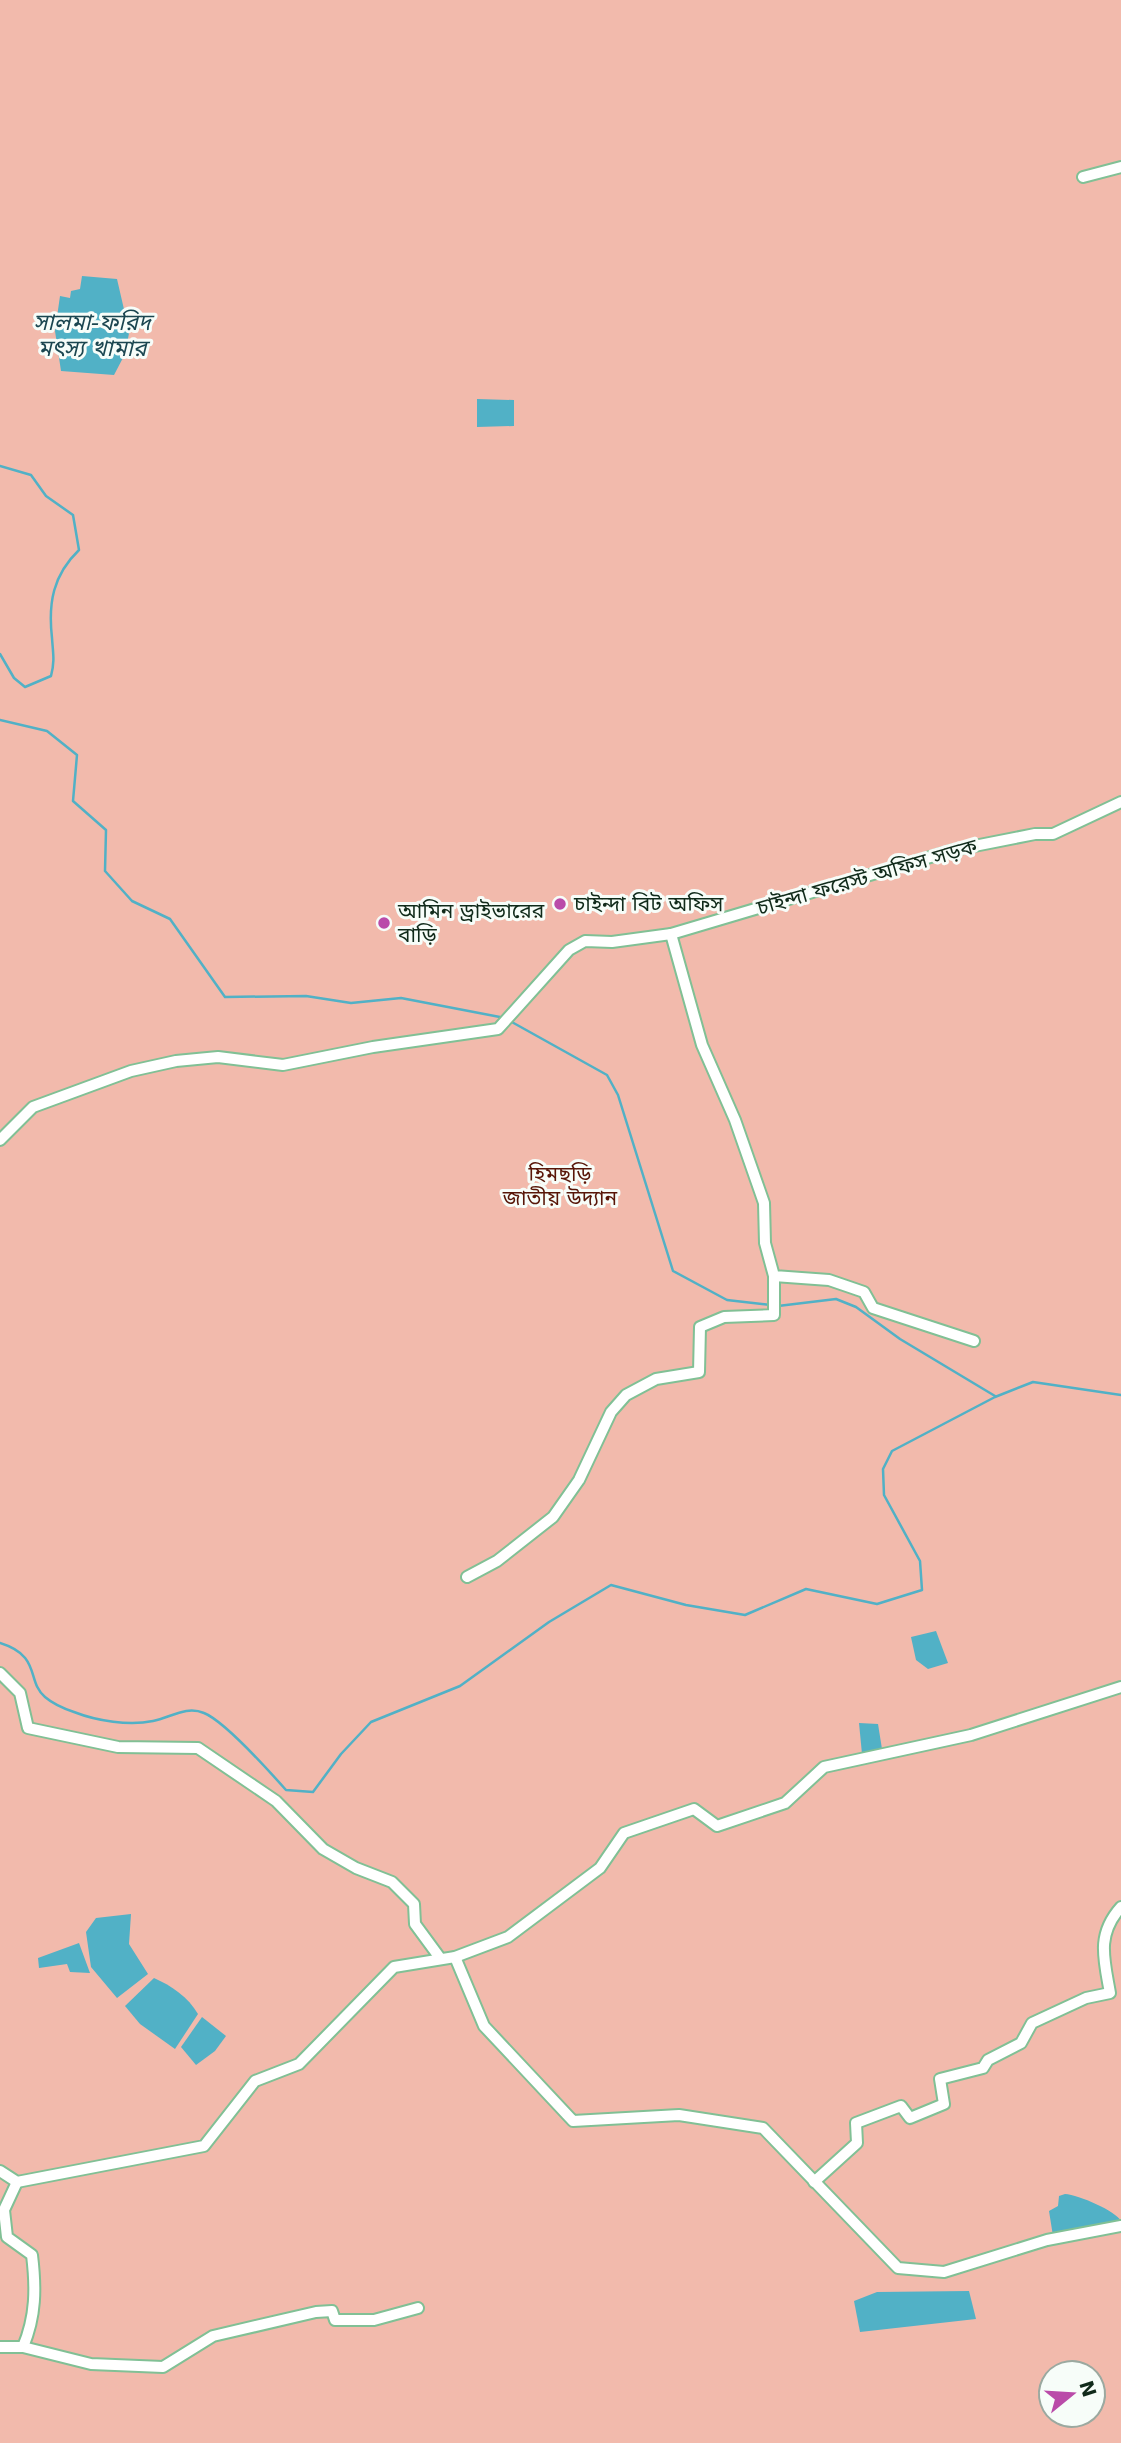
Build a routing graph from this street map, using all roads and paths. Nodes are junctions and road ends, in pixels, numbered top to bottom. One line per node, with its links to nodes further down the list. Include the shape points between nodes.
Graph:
1 (1121, 167): 2 (street)
2 (1083, 177)
3 (1121, 802): 4 (street, চাইন্দা ফরেস্ট অফিস সড়ক, via 1053,834 954,850)
4 (671, 934): 5 (street, চাইন্দা ফরেস্ট অফিস সড়ক, via 585,941 569,950 498,1029 283,1065 218,1057 131,1071 33,1107); 6 (street, via 702,1045 764,1203 765,1243)
5 (0, 1140)
6 (774, 1276): 7 (street, via 829,1280 864,1292 873,1308); 8 (street, via 774,1315 724,1317 699,1327 699,1372 656,1378 626,1395 611,1412 579,1480 554,1517)
7 (974, 1341)
8 (467, 1577)
9 (0, 1673): 13 (street, via 20,1693 28,1728 118,1747 198,1748 276,1801 323,1849 392,1882 414,1904 415,1924)
10 (1121, 1686): 12 (street, via 971,1735 824,1767 785,1803 717,1826 694,1809 624,1833 600,1868 508,1937)
11 (1121, 1907): 16 (street, via 1107,1924 1102,1953 1110,1993 1086,1998 1032,2023 1021,2043 988,2060 983,2068 940,2079 944,2104 910,2118 901,2106 856,2123 857,2143)
12 (455, 1957): 13 (street); 16 (street, via 484,2026 573,2121 679,2115 763,2129)
13 (440, 1958): 15 (street, via 394,1967 299,2064 254,2081 204,2146)
14 (0, 2171): 15 (street)
15 (17, 2182): 20 (street, via 4,2210 8,2237 32,2255 36,2287 32,2328)
16 (814, 2182): 17 (street, via 898,2268 944,2272 1047,2240)
17 (1121, 2225)
18 (418, 2308): 20 (street, via 374,2320 335,2320 332,2312 316,2312 213,2336 163,2367 91,2364)
19 (0, 2347): 20 (street)
20 (23, 2347)

